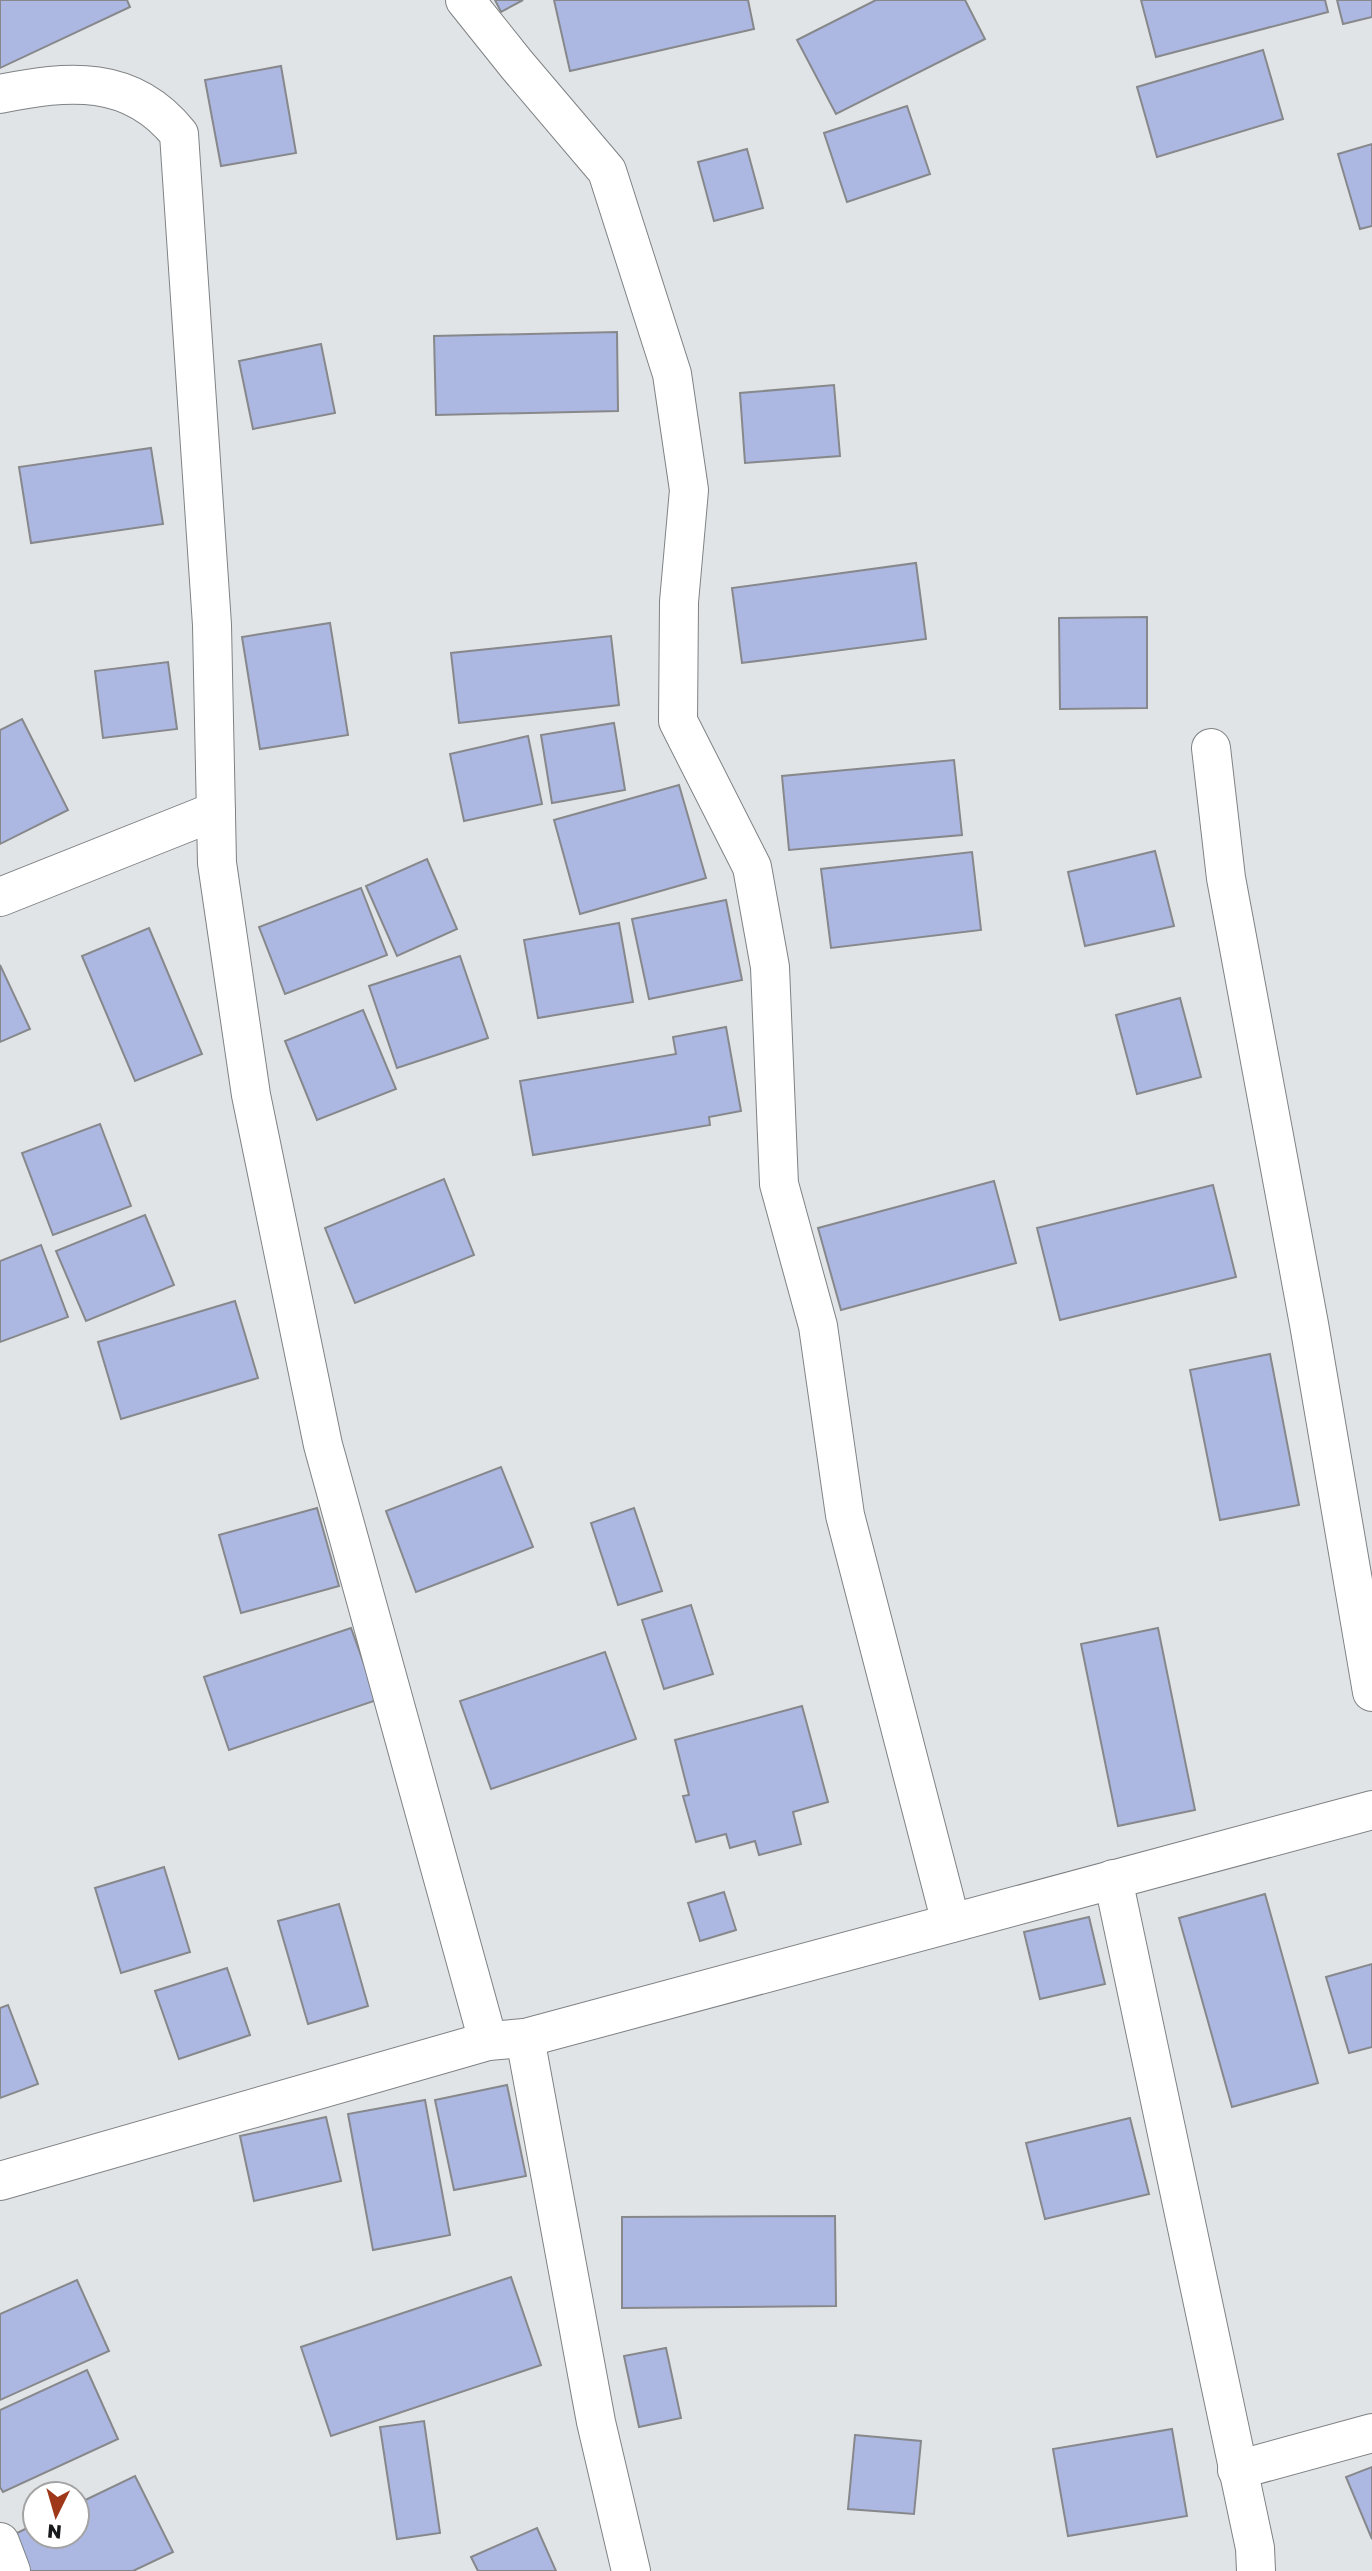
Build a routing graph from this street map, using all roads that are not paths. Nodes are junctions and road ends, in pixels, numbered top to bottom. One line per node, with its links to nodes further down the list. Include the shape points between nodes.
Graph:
1 (465, 0): 9 (street, via 607,170 672,374 689,490 679,602 678,721 752,867 770,967 779,1184 818,1326 845,1515)
2 (0, 94): 4 (street, via 84,83 137,97 164,115 179,134 212,625)
3 (1212, 748): 6 (street, via 1226,878)
4 (216, 811): 5 (street); 10 (street, via 217,863 251,1095 323,1445)
5 (0, 897)
6 (1372, 1692)
7 (1372, 1810): 8 (street)
8 (1112, 1879): 9 (street); 13 (street)
9 (951, 1923): 10 (street)
10 (506, 2039): 11 (street); 16 (street)
11 (0, 2181)
12 (1372, 2433): 13 (street)
13 (1237, 2470): 17 (street)
14 (0, 2542): 15 (street)
15 (11, 2571)
16 (631, 2571)
17 (1256, 2571)

